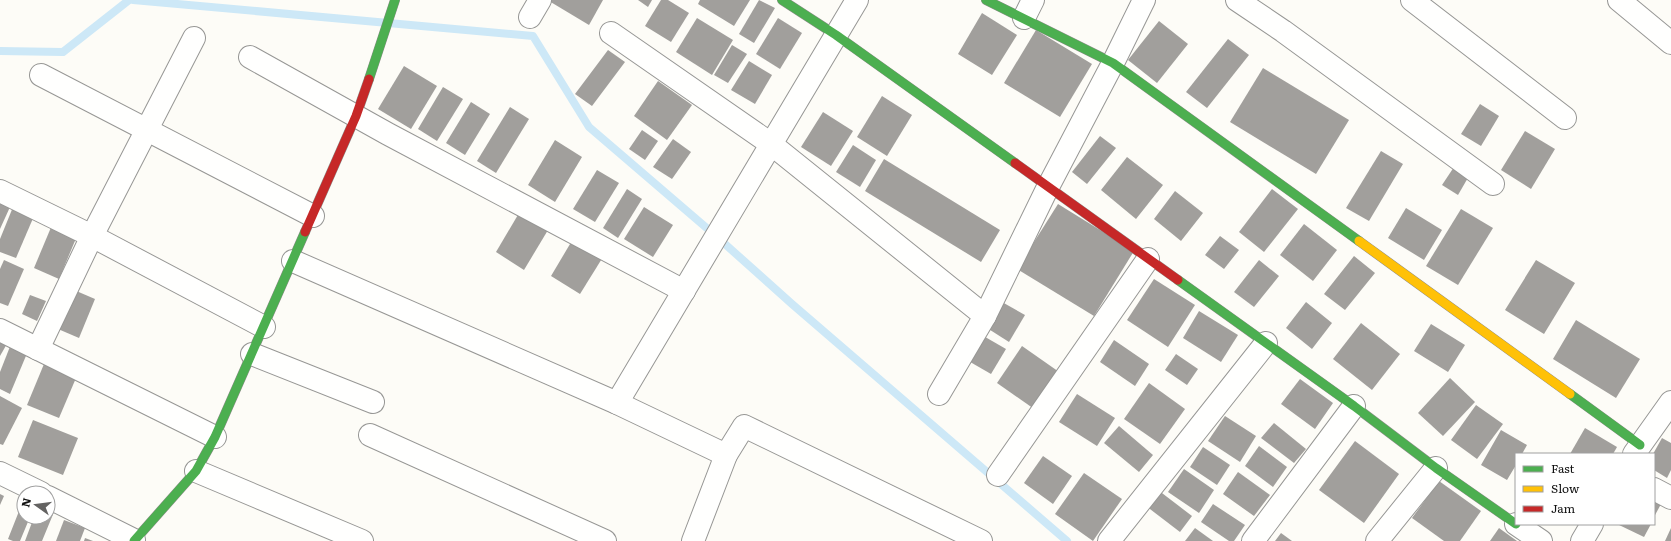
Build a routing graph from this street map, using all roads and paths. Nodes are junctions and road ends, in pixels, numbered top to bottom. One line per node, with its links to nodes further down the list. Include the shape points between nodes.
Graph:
1 (395, 0): 17 (street)
2 (782, 0): 11 (street)
3 (857, 0): 11 (street)
4 (986, 0): 9 (street)
5 (1144, 0): 15 (street)
6 (1237, 0): 21 (street)
7 (1412, 0): 18 (street)
8 (1619, 0): 13 (street)
9 (1029, 9): 15 (street)
10 (611, 33): 20 (street)
11 (836, 35): 20 (street); 22 (street)
12 (194, 38): 19 (street)
13 (1671, 43)
14 (250, 57): 17 (street)
15 (1113, 63): 22 (street); 42 (street)
16 (41, 75): 19 (street)
17 (356, 116): 24 (street); 28 (street)
18 (1565, 118)
19 (146, 130): 24 (street); 25 (street)
20 (771, 144): 28 (street); 29 (street)
21 (1493, 184)
22 (1048, 187): 26 (street); 29 (street)
23 (0, 191): 25 (street)
24 (313, 216): 27 (street)
25 (92, 236): 30 (street); 33 (street)
26 (1148, 259): 32 (street); 47 (street)
27 (293, 261): 30 (street); 38 (street)
28 (684, 290): 38 (street)
29 (985, 316): 35 (street)
30 (264, 327): 34 (street)
31 (0, 330): 33 (street)
32 (1266, 343): 39 (street); 60 (street)
33 (38, 349): 41 (street)
34 (252, 354): 36 (street); 41 (street)
35 (939, 394)
36 (372, 402)
37 (1671, 402): 42 (street)
38 (617, 404): 43 (street)
39 (1354, 406): 44 (street); 61 (street)
40 (370, 435): 57 (street)
41 (215, 437): 45 (street)
42 (1637, 449)
43 (726, 455): 58 (street); 59 (street, via 744,426)
44 (1436, 468): 52 (street); 62 (street)
45 (196, 471): 55 (street); 56 (street)
46 (0, 473): 48 (street)
47 (998, 476)
48 (25, 485)
49 (1655, 490): 50 (street)
50 (1671, 498)
51 (56, 501): 55 (street)
52 (1515, 523)
53 (1517, 525): 63 (street)
54 (1591, 525): 64 (street)
55 (134, 541)
56 (362, 541)
57 (605, 541)
58 (694, 541)
59 (981, 541)
60 (1109, 541)
61 (1253, 541)
62 (1378, 541)
63 (1541, 541)
64 (1582, 541)

